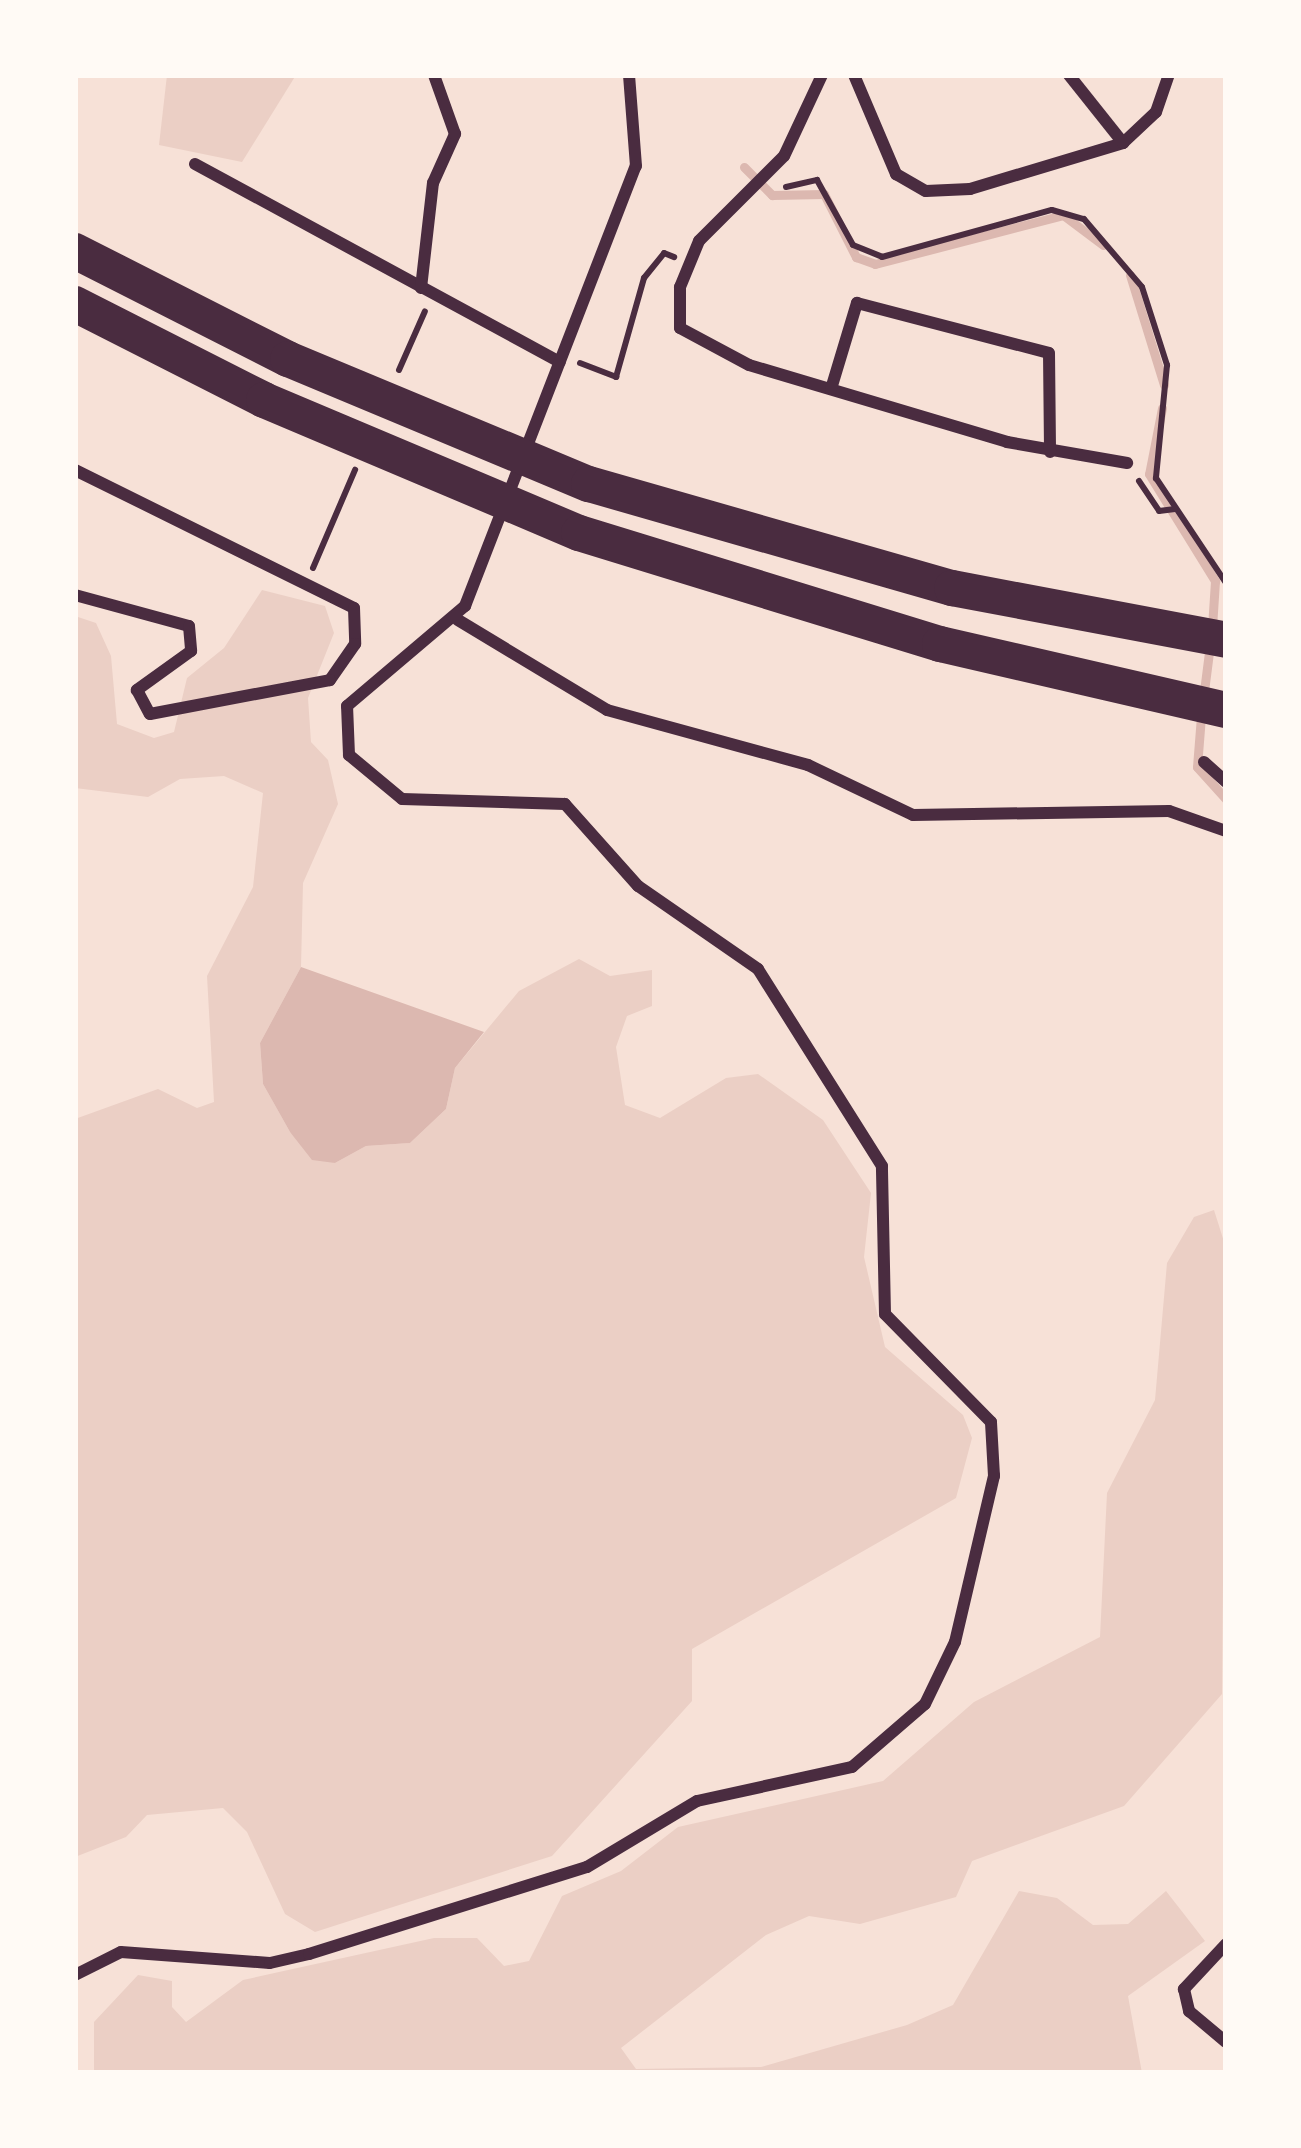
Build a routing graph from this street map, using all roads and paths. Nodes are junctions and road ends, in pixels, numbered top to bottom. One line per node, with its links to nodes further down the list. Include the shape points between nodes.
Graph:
1 (434, 75): 12 (street, via 455,134 434,183)
2 (629, 75): 14 (street, via 636,166)
3 (823, 75): 9 (street)
4 (854, 75): 7 (street, via 896,174 926,191 970,189)
5 (1069, 75): 7 (street)
6 (1169, 75): 7 (street, via 1156,112)
7 (1123, 142)
8 (195, 164): 12 (street)
9 (760, 182): 11 (street); 19 (path, via 818,180 854,245 883,257 1052,211 1084,219 1136,272 1168,365 1155,464)
10 (75, 251): 23 (highway, via 288,358 589,484 952,588)
11 (689, 262): 14 (path, via 664,253 644,278 616,377); 15 (street, via 680,328)
12 (422, 288): 14 (street)
13 (75, 304): 26 (highway, via 579,533 940,644)
14 (559, 362): 22 (street)
15 (831, 389): 16 (street); 16 (street, via 856,303 1049,353)
16 (1050, 452): 17 (street)
17 (1127, 463): 19 (path)
18 (75, 470): 24 (street, via 354,608 355,644)
19 (1171, 510): 20 (path)
20 (1226, 583)
21 (75, 595): 24 (street, via 189,626 190,651 137,690 150,714)
22 (458, 620): 25 (street); 29 (street, via 607,710 808,765 913,815 1169,811)
23 (1226, 640)
24 (330, 680): 25 (street)
25 (347, 706): 31 (street, via 349,755 378,790 444,804 565,804 638,886 758,968 883,1166 885,1314 976,1399 991,1422 994,1476 944,1676 900,1732 852,1767 697,1801 587,1867 309,1954 270,1963 121,1952)
26 (1226, 710)
27 (1204, 762): 28 (street)
28 (1226, 782)
29 (1226, 831)
30 (1226, 1944): 32 (street, via 1184,1989 1189,2011)
31 (75, 1976)
32 (1226, 2042)

